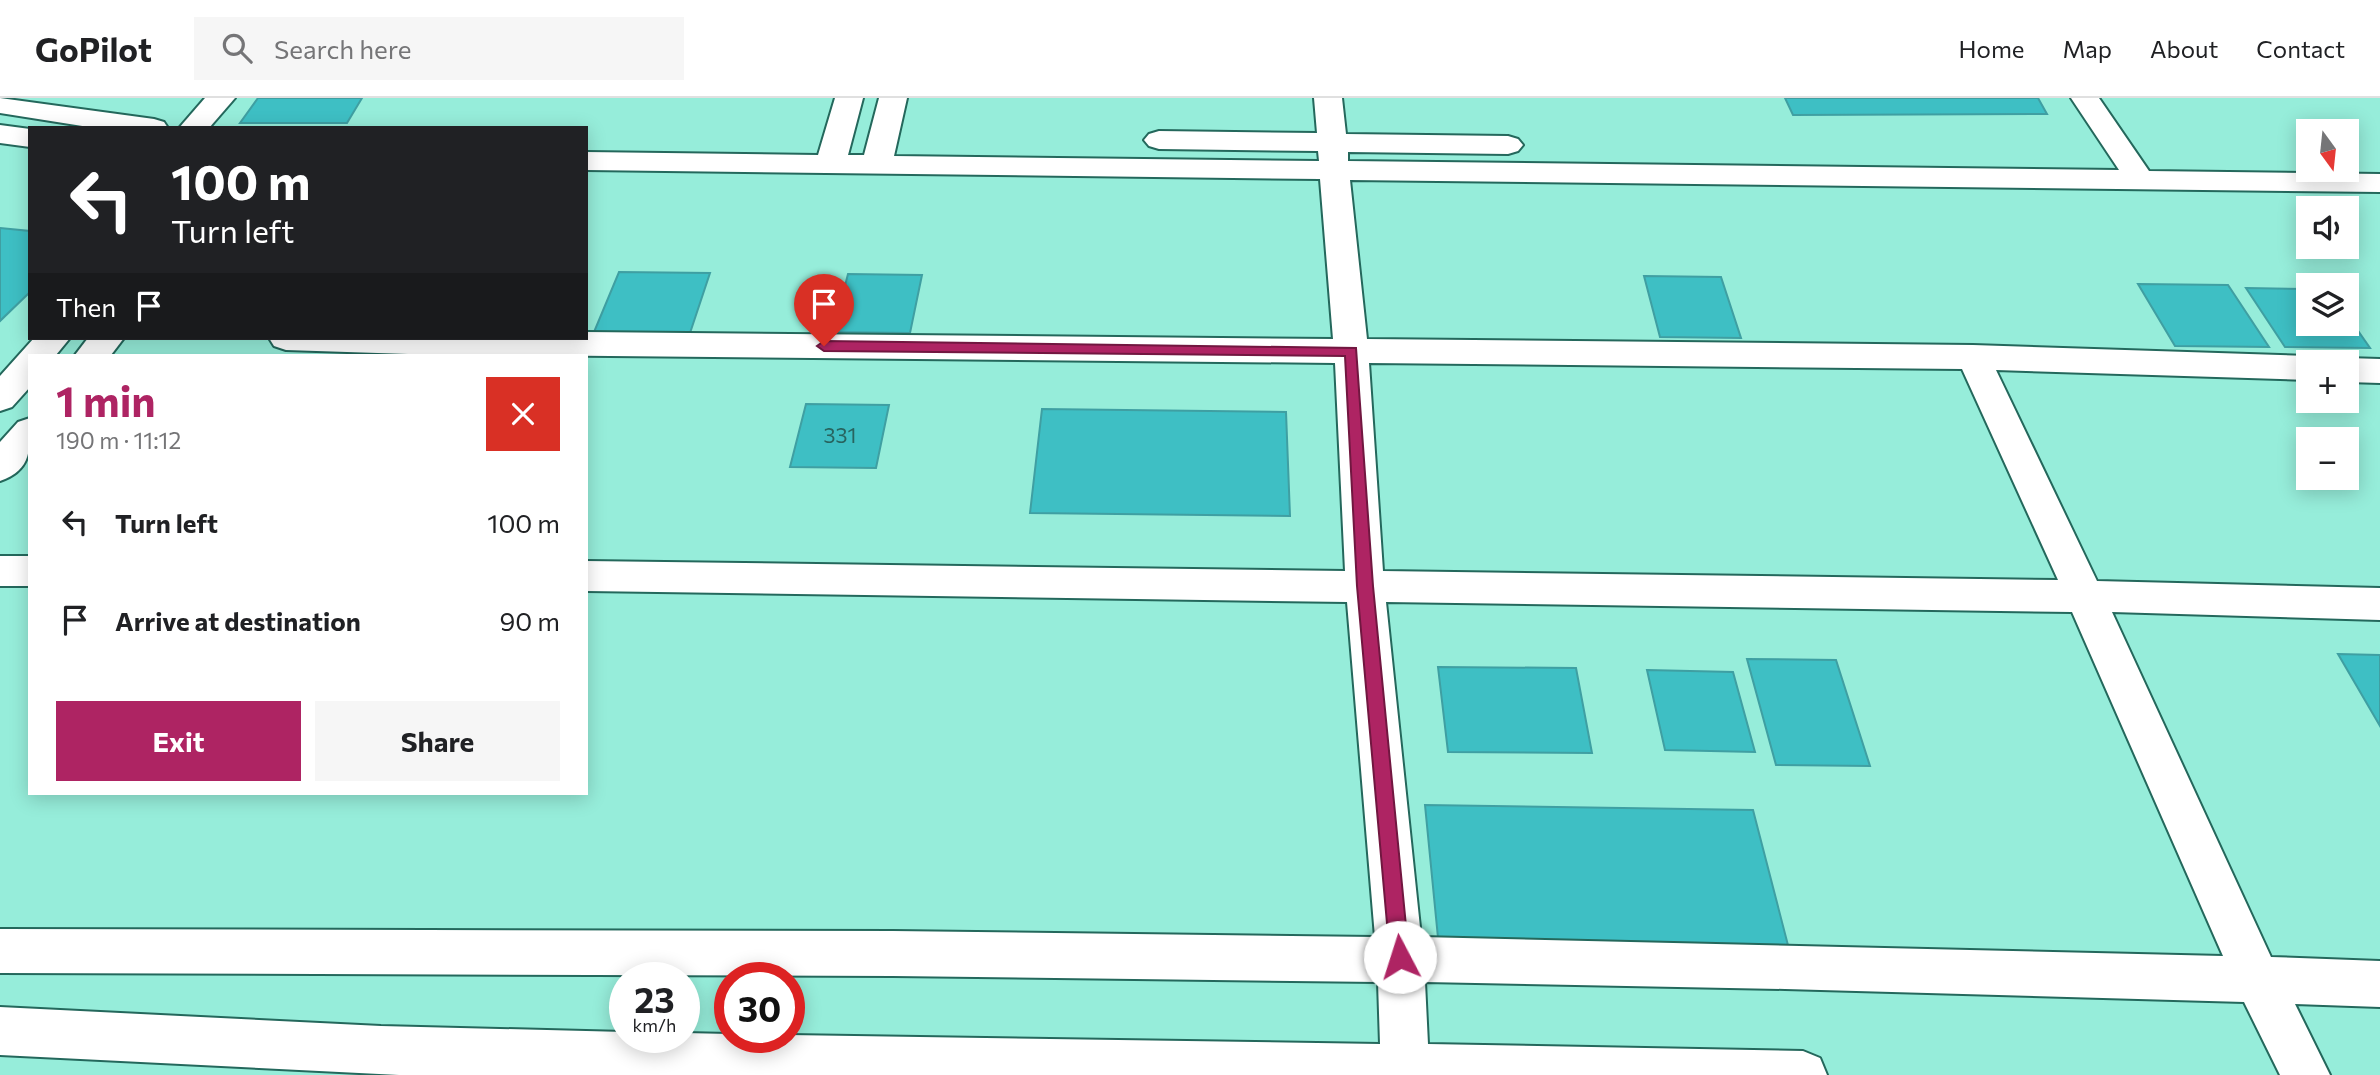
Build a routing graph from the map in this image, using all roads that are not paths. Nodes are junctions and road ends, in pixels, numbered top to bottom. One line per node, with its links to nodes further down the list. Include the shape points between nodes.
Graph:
1 (221, 98): 8 (street)
2 (849, 98): 14 (street)
3 (893, 98): 15 (street)
4 (1328, 98): 17 (street)
5 (2085, 98): 16 (street)
6 (0, 105): 7 (street)
7 (141, 126)
8 (195, 126)
9 (0, 134): 12 (street)
10 (588, 135): 11 (street)
11 (719, 135)
12 (28, 138)
13 (1127, 140): 17 (street)
14 (827, 145): 15 (street); 21 (street)
15 (889, 146): 17 (street)
16 (2120, 154): 17 (street); 18 (street); 22 (street)
17 (1334, 156): 22 (street); 28 (street)
18 (2296, 156)
19 (2359, 156): 20 (street)
20 (2380, 156)
21 (588, 161)
22 (2140, 180): 23 (street)
23 (2380, 183)
24 (51, 340): 29 (street)
25 (105, 340): 30 (street)
26 (308, 340): 27 (street)
27 (405, 349): 28 (street)
28 (1351, 351): 31 (street); 42 (street)
29 (38, 354)
30 (93, 354)
31 (1973, 357): 33 (street); 43 (street)
32 (28, 366): 36 (street)
33 (2296, 368)
34 (2359, 370): 35 (street)
35 (2380, 371)
36 (0, 398)
37 (28, 433): 38 (street)
38 (0, 467)
39 (0, 571): 40 (street)
40 (28, 571)
41 (588, 576): 42 (street)
42 (1365, 586): 43 (street); 46 (street)
43 (2085, 596): 44 (street); 47 (street)
44 (2380, 604)
45 (0, 951): 46 (street)
46 (1400, 957): 47 (street); 52 (street)
47 (2257, 979): 48 (street); 54 (street)
48 (2380, 984)
49 (0, 1031): 50 (street)
50 (424, 1063): 51 (street)
51 (905, 1069): 52 (street)
52 (1405, 1071): 53 (street)
53 (1803, 1075)
54 (2306, 1075)

